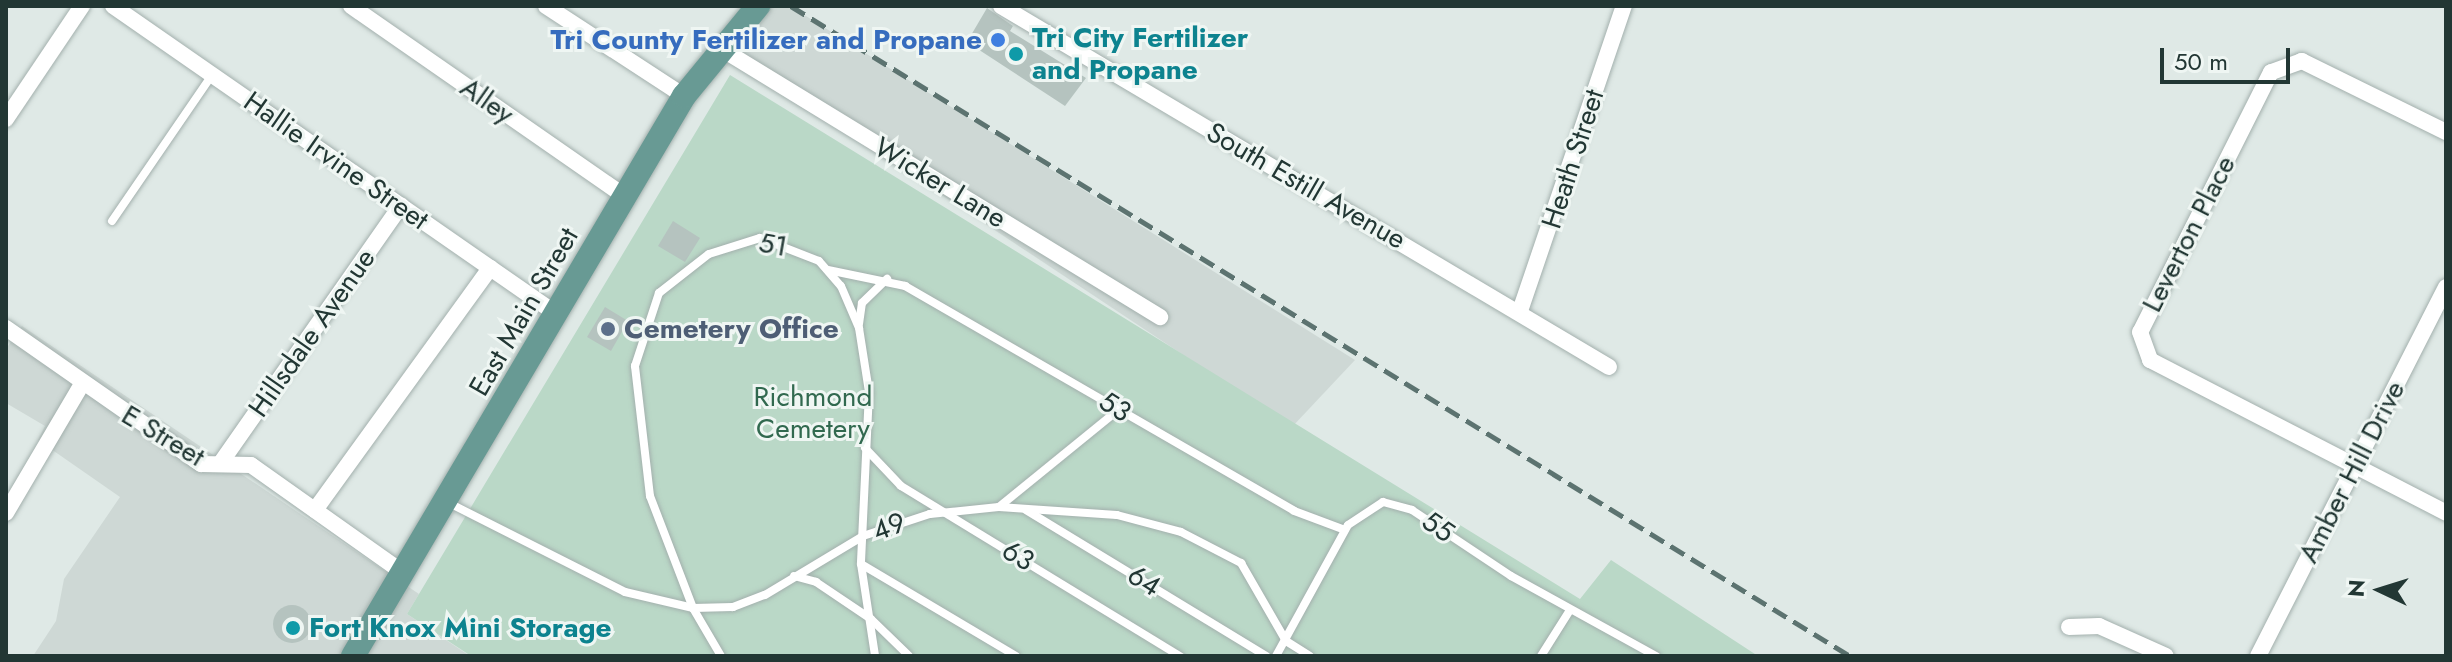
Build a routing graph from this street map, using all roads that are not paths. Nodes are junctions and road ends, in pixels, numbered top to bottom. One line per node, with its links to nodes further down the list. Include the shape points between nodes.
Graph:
1 (82, 6): 11 (street)
2 (113, 6): 9 (street, Hallie Irvine Street)
3 (351, 6): 13 (street, Alley)
4 (546, 6): 10 (street)
5 (758, 6): 8 (main road, East Main Street)
6 (1001, 6): 20 (street, South Estill Avenue)
7 (1624, 6): 20 (street, Heath Street)
8 (720, 48): 10 (main road, East Main Street); 22 (street, Wicker Lane)
9 (212, 75): 14 (street, Hallie Irvine Street); 15 (lane)
10 (684, 96): 13 (main road, East Main Street)
11 (6, 119)
12 (2446, 132): 30 (street, Leverton Place, via 2302,61 2271,72 2140,332 2150,360)
13 (624, 196): 21 (main road, East Main Street)
14 (401, 205): 16 (street, Hallie Irvine Street); 29 (street, Hillsdale Avenue)
15 (112, 221)
16 (490, 268): 21 (street, Hallie Irvine Street); 34 (street)
17 (827, 269): 18 (lane, 53); 24 (lane, 51); 43 (lane, 51, via 789,244 737,241 672,281 649,305 635,366 644,462 661,531)
18 (887, 279): 24 (lane, via 862,303); 27 (lane, 53)
19 (2446, 287): 30 (street, Amber Hill Drive)
20 (1520, 311): 25 (street, South Estill Avenue)
21 (558, 315): 31 (main road, East Main Street)
22 (1160, 317)
23 (6, 328): 26 (street, E Street)
24 (859, 328): 28 (lane, 51, via 868,371)
25 (1609, 367)
26 (82, 384): 29 (street, E Street, via 201,464); 36 (street)
27 (1118, 410): 32 (lane); 38 (lane, 53, via 1294,511)
28 (865, 448): 35 (lane, 63, via 885,475); 39 (lane, 51)
29 (222, 461): 34 (street, E Street, via 251,465)
30 (2355, 465): 37 (street, Leverton Place); 60 (street, Amber Hill Drive)
31 (448, 502): 41 (main road, East Main Street); 43 (lane, 49, via 625,592)
32 (999, 507): 33 (lane, 49); 35 (lane, 49)
33 (1022, 508): 47 (lane, 49, via 1117,515 1213,546 1253,577); 54 (lane, 64)
34 (315, 510): 41 (street, E Street)
35 (946, 511): 39 (lane, 49); 53 (lane, 63)
36 (6, 513)
37 (2446, 513)
38 (1345, 530): 44 (lane, 55, via 1369,507 1397,503); 47 (lane, 55)
39 (863, 536): 40 (lane, 51); 42 (lane, 49)
40 (861, 564): 45 (lane, 51); 52 (lane)
41 (405, 574): 48 (main road, East Main Street)
42 (793, 576): 43 (lane, 49, via 733,607); 45 (lane, via 816,582)
43 (693, 608): 49 (lane)
44 (1570, 610): 57 (lane); 58 (lane, 55)
45 (871, 619): 50 (lane, 51); 51 (lane)
46 (2069, 627): 59 (street, via 2099,626)
47 (1286, 641): 55 (lane, 55); 56 (lane)
48 (353, 656)
49 (721, 656)
50 (875, 656)
51 (909, 656)
52 (1016, 656)
53 (1180, 656)
54 (1266, 656)
55 (1276, 656)
56 (1310, 656)
57 (1541, 656)
58 (1656, 656)
59 (2166, 656)
60 (2258, 656)

